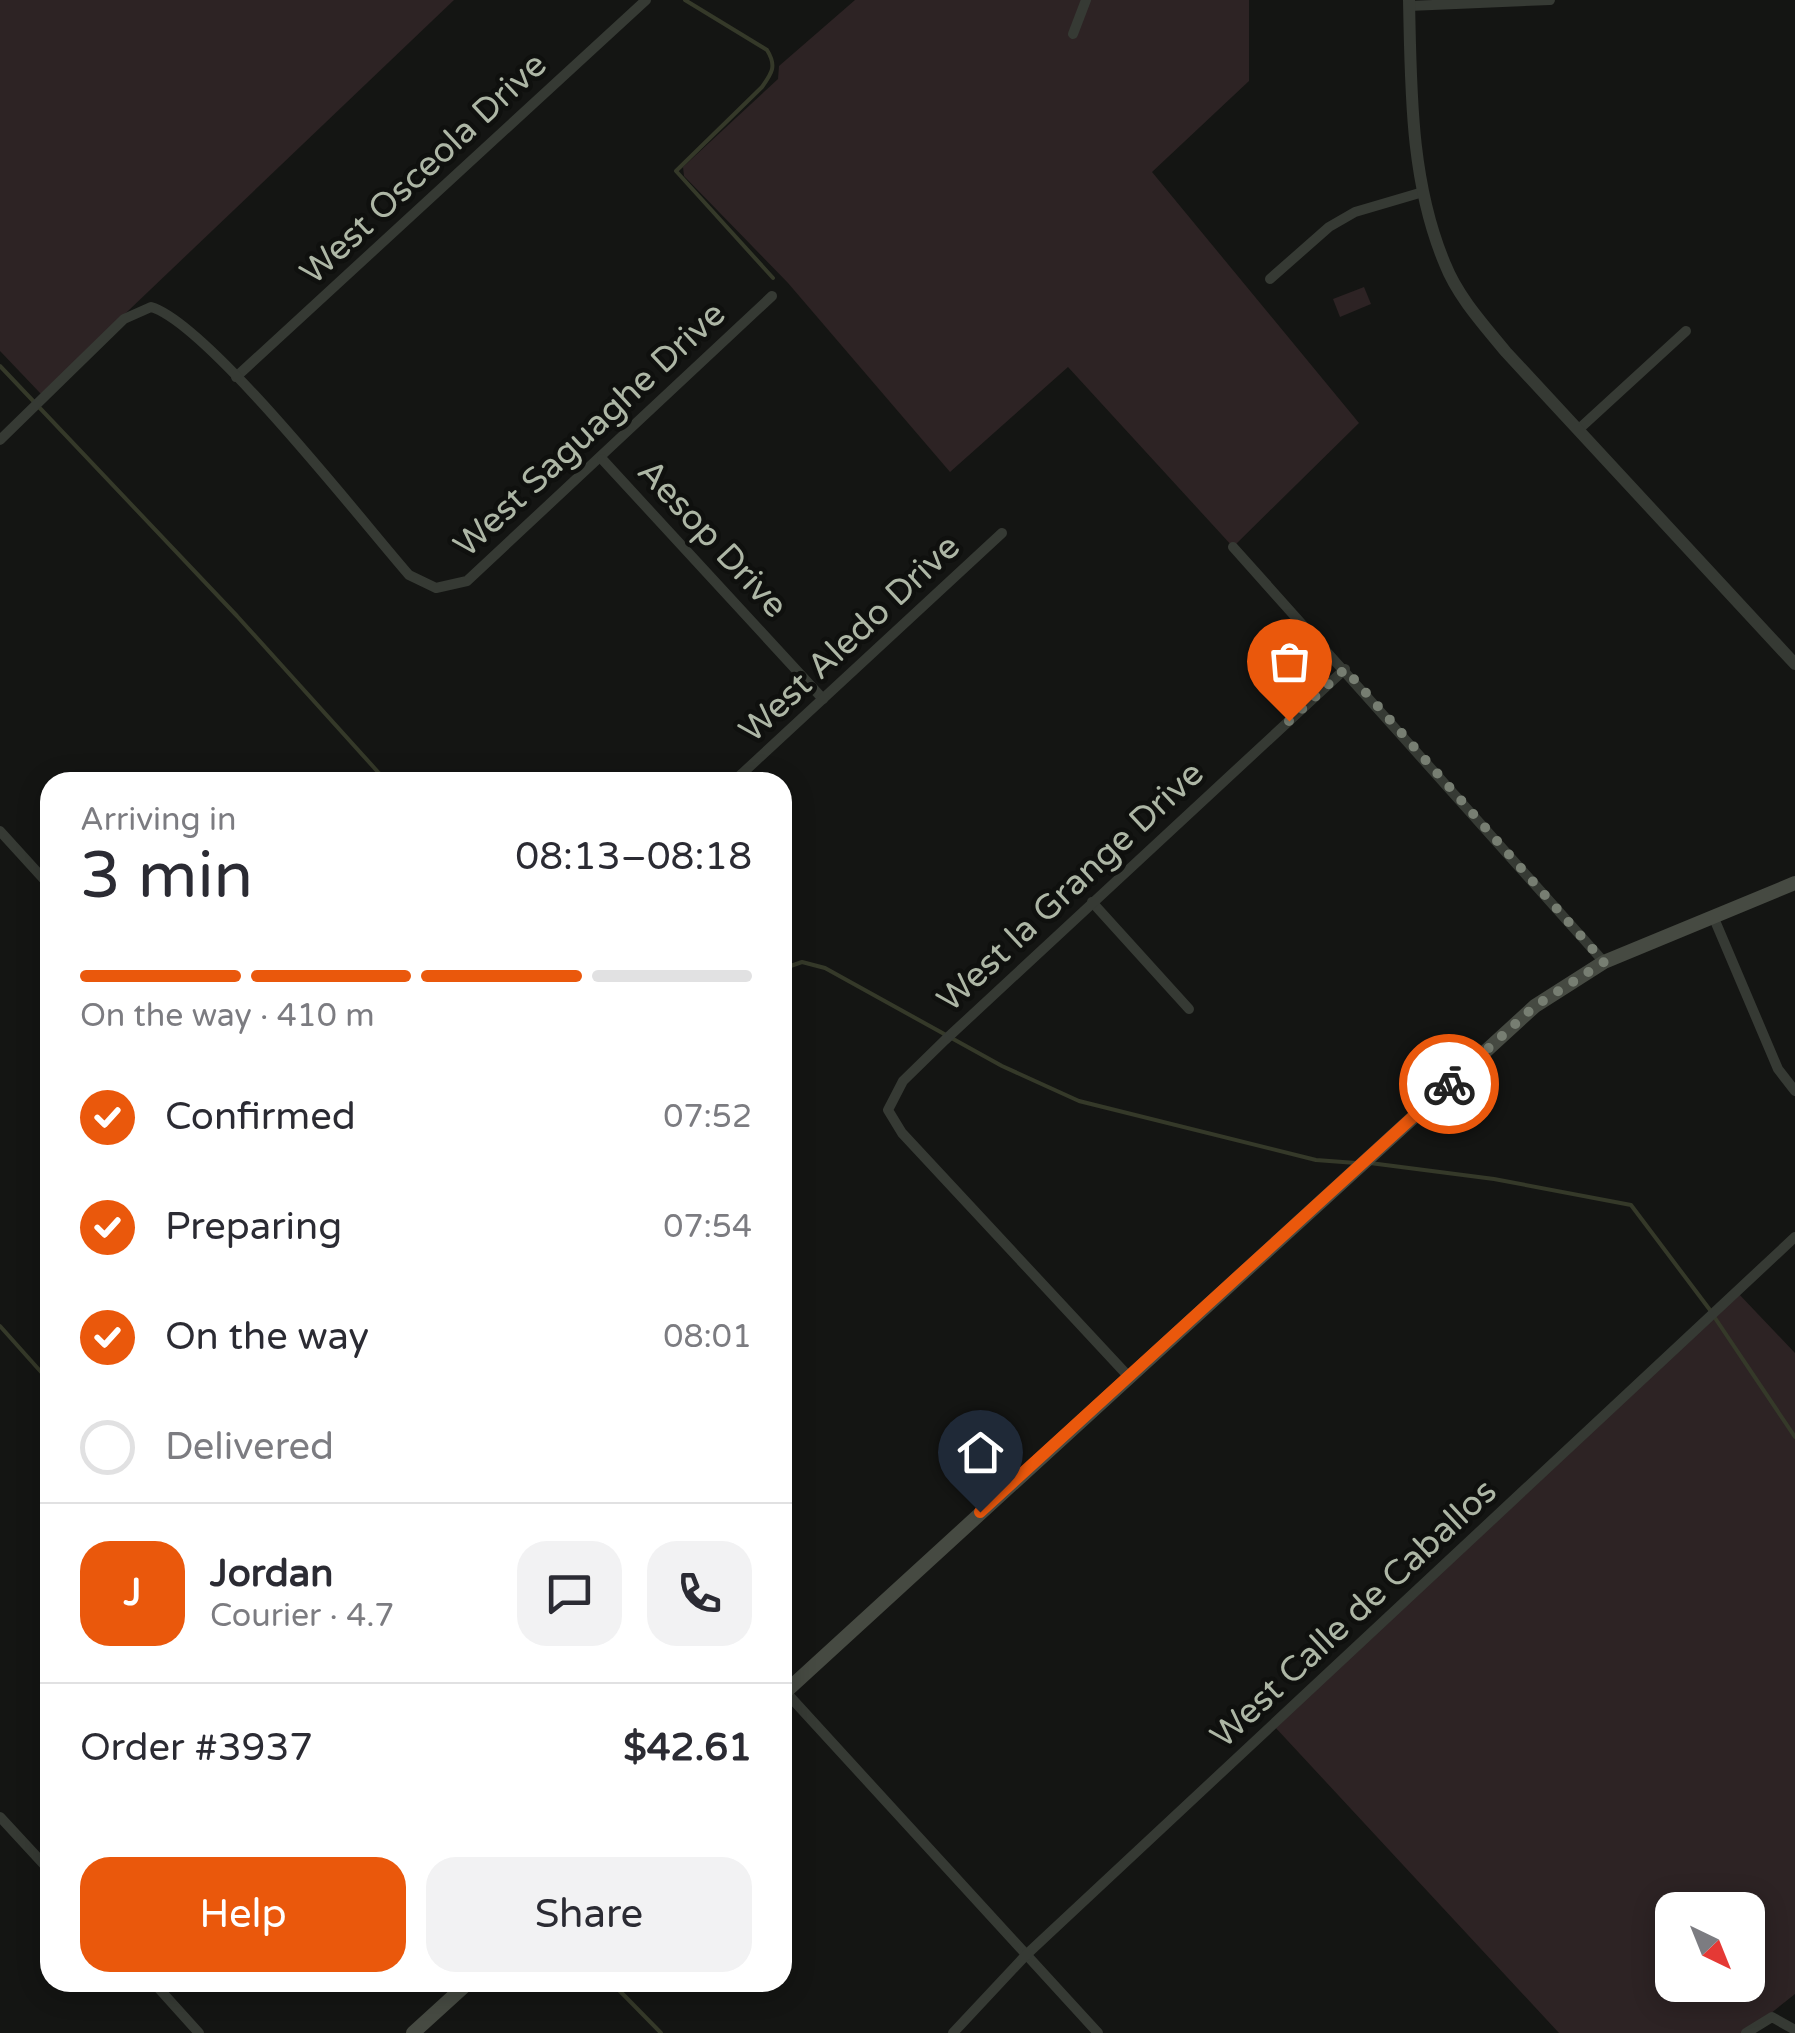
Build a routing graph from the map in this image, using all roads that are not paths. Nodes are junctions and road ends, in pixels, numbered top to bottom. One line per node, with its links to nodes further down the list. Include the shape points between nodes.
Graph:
1 (646, 0): 10 (street, West Osceola Drive)
2 (1086, 0): 5 (street)
3 (1550, 0): 4 (street)
4 (1409, 3): 6 (street, via 1416,163)
5 (1073, 34)
6 (1424, 192): 7 (street, via 1355,212); 11 (street, via 1445,266 1472,310)
7 (1270, 279)
8 (772, 296): 13 (street, West Saguaghe Drive)
9 (1686, 332): 11 (street)
10 (236, 377): 12 (street, via 170,312 151,306 124,319); 13 (street, West Saguaghe Drive, via 408,575 436,588 467,581)
11 (1579, 428): 16 (street)
12 (0, 440)
13 (602, 459): 18 (street, Aesop Drive)
14 (1002, 534): 18 (street, West Aledo Drive)
15 (1233, 547): 17 (street)
16 (1795, 664)
17 (1345, 669): 23 (street, West la Grange Drive); 25 (street)
18 (823, 699): 19 (street, West Aledo Drive)
19 (745, 772)
20 (0, 831): 21 (street)
21 (40, 875)
22 (1795, 883): 24 (main road)
23 (1092, 902): 26 (street); 29 (street, West la Grange Drive, via 902,1081 888,1110 902,1133)
24 (1714, 916): 25 (main road); 27 (street, via 1778,1069)
25 (1604, 962): 29 (main road, via 1516,1022)
26 (1188, 1009)
27 (1795, 1091)
28 (1795, 1238): 34 (street, West Calle de Caballos)
29 (1129, 1377): 30 (main road)
30 (792, 1685)
31 (792, 1701): 34 (street)
32 (0, 1817): 33 (street)
33 (40, 1860)
34 (1026, 1955): 40 (street, West Calle de Caballos); 41 (street)
35 (162, 1992): 38 (street)
36 (458, 1992): 39 (main road)
37 (1795, 2030): 42 (street, via 1772,2017)
38 (199, 2033)
39 (414, 2033)
40 (953, 2033)
41 (1098, 2033)
42 (1746, 2033)

